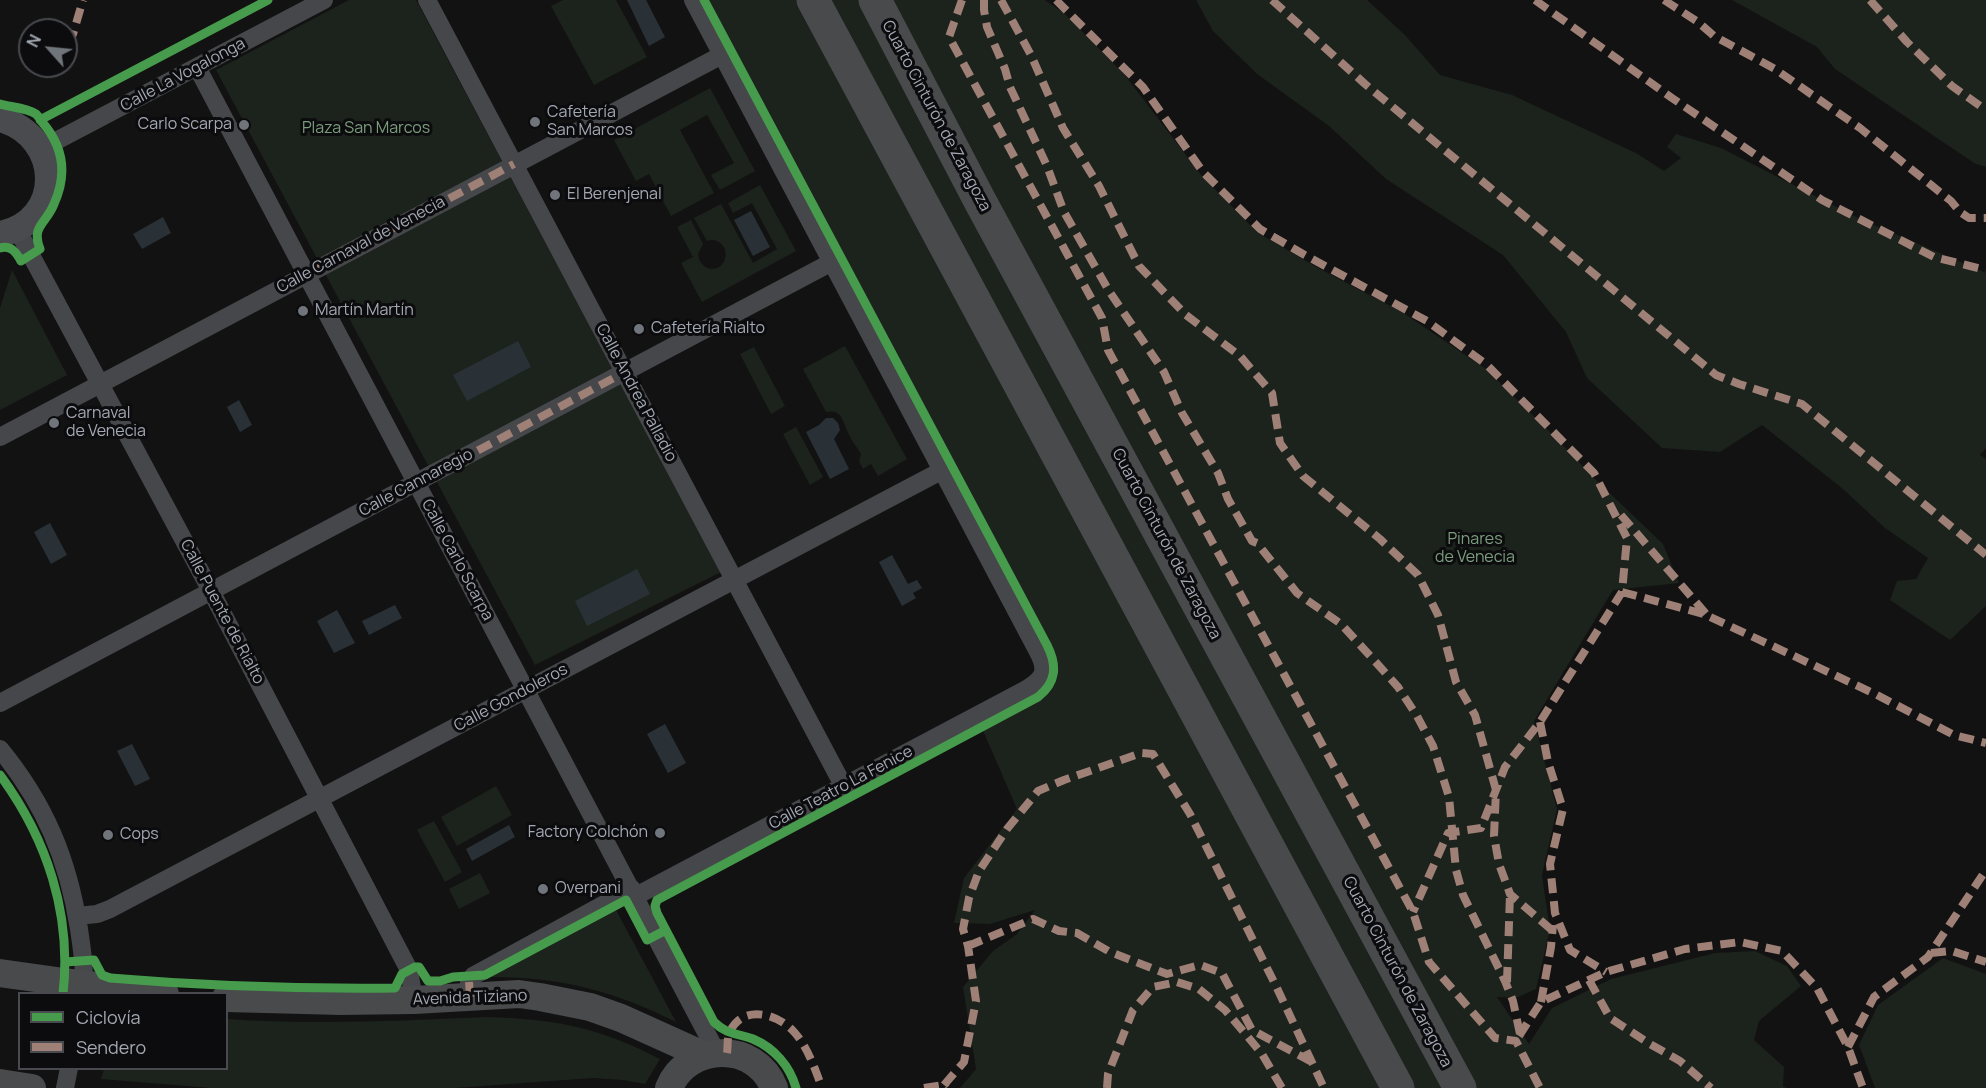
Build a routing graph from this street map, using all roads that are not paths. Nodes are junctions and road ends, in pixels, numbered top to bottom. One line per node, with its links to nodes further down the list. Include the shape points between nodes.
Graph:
1 (324, 0): 7 (street, Calle La Vogalonga)
2 (427, 0): 10 (street, Calle Andrea Palladio)
3 (693, 0): 6 (street)
4 (813, 0): 41 (highway)
5 (875, 0): 42 (highway, Cuarto Cinturón de Zaragoza)
6 (722, 55): 10 (street, Calle Carnaval de Venecia); 12 (street)
7 (197, 67): 9 (street, Calle La Vogalonga); 13 (street, Calle Carlo Scarpa)
8 (0, 119): 9 (street, via 22,128)
9 (42, 150): 11 (street, via 47,169 43,201 27,222)
10 (514, 164): 13 (street, Calle Carnaval de Venecia); 14 (street, Calle Andrea Palladio)
11 (8, 232): 15 (street, Calle Puente de Rialto)
12 (832, 262): 14 (street, Calle Cannaregio); 17 (street)
13 (307, 274): 15 (street, Calle Carnaval de Venecia); 18 (street, Calle Carlo Scarpa)
14 (625, 372): 18 (street, Calle Cannaregio); 19 (street, Calle Andrea Palladio)
15 (100, 384): 16 (street, Calle Carnaval de Venecia); 20 (street, Calle Puente de Rialto)
16 (0, 436)
17 (941, 471): 19 (street, Calle Gondoleros); 24 (street, Calle Teatro La Fenice, via 1044,663 1042,675 1031,686)
18 (417, 483): 20 (street, Calle Cannaregio); 21 (street, Calle Carlo Scarpa)
19 (734, 580): 21 (street, Calle Gondoleros); 24 (street, Calle Andrea Palladio)
20 (212, 591): 22 (street, Calle Cannaregio); 25 (street, Calle Puente de Rialto)
21 (525, 690): 25 (street, Calle Gondoleros); 26 (street, Calle Carlo Scarpa)
22 (0, 703)
23 (0, 749): 27 (street, via 42,808 61,851)
24 (844, 787): 26 (street, Calle Teatro La Fenice)
25 (319, 800): 27 (street, Calle Gondoleros, via 110,909); 33 (street, Calle Puente de Rialto, via 409,970)
26 (634, 893): 31 (street, Calle Teatro La Fenice, via 473,976 469,981); 34 (street, Calle Carlo Scarpa)
27 (77, 916): 29 (street)
28 (0, 973): 29 (main road)
29 (83, 989): 30 (main road)
30 (144, 992)
31 (470, 997): 33 (main road, Avenida Tiziano); 34 (main road, Avenida Tiziano, via 519,994 561,1000 621,1018)
32 (228, 998): 33 (main road, Avenida Tiziano)
33 (414, 1000)
34 (710, 1054): 39 (main road, via 692,1061); 40 (main road, Avenida Tiziano, via 741,1056 753,1062)
35 (69, 1070): 38 (street)
36 (0, 1083): 37 (main road)
37 (32, 1088)
38 (65, 1088)
39 (669, 1088)
40 (774, 1088)
41 (1398, 1088)
42 (1460, 1088)

